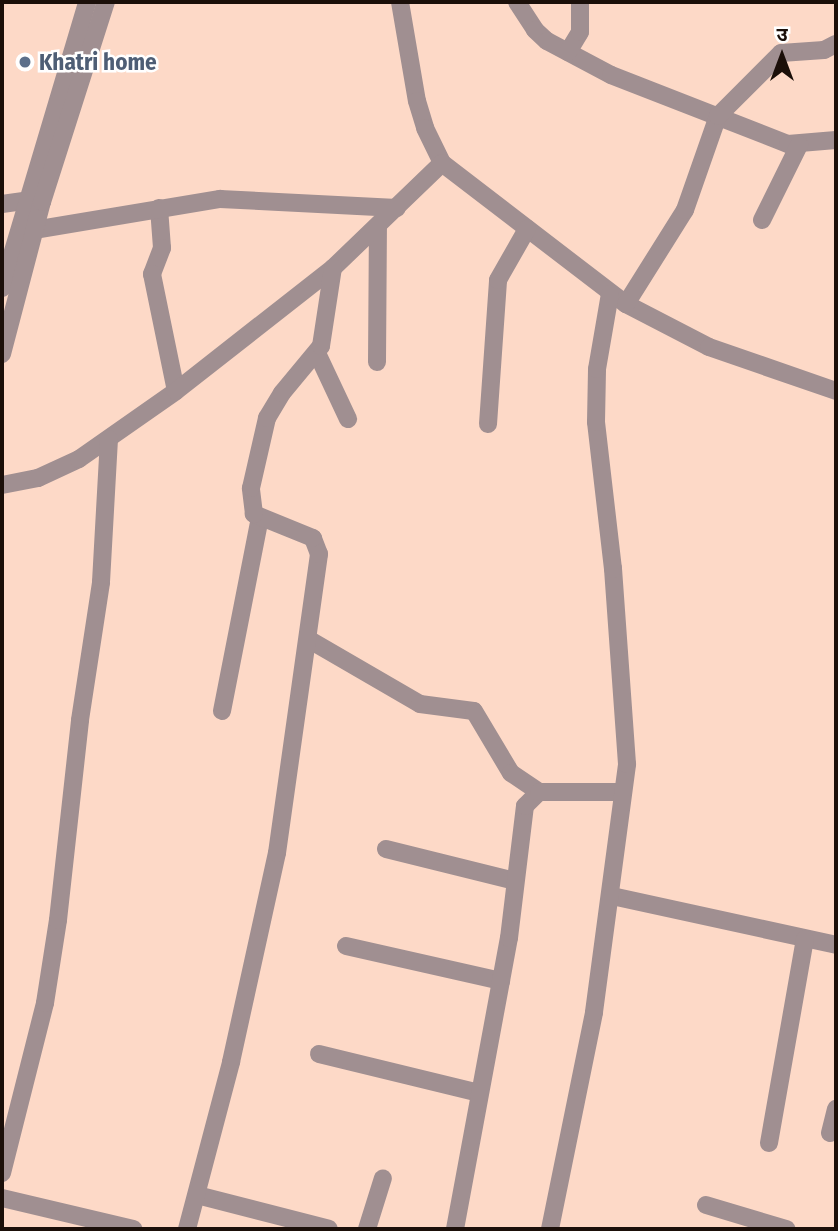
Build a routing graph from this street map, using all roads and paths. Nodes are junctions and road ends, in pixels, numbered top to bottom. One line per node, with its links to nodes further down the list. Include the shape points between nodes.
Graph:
1 (87, 2): 12 (street)
2 (106, 2): 12 (street)
3 (400, 2): 11 (street, via 417,101)
4 (517, 2): 7 (street, via 535,30)
5 (580, 2): 7 (street, via 580,32)
6 (836, 44): 8 (street, via 824,50 781,53)
7 (568, 52): 8 (street, via 611,75)
8 (718, 116): 10 (street); 23 (street, via 685,210)
9 (836, 140): 10 (street)
10 (799, 145): 16 (street)
11 (442, 163): 15 (street); 18 (street)
12 (36, 201): 13 (street); 19 (street)
13 (2, 204)
14 (159, 208): 15 (street, via 248,198); 19 (street); 27 (street, via 162,248 152,274)
15 (397, 208): 17 (street)
16 (762, 220)
17 (378, 226): 20 (street); 26 (street)
18 (527, 229): 22 (street); 30 (street, via 498,280)
19 (26, 231): 21 (street); 24 (street)
20 (333, 268): 25 (street, via 324,337); 27 (street)
21 (2, 288)
22 (610, 293): 23 (street); 37 (street, via 600,346 596,409 626,741)
23 (626, 304): 28 (street, via 709,347)
24 (2, 354)
25 (317, 354): 29 (street); 33 (street, via 282,393 267,418 250,500)
26 (377, 362)
27 (176, 391): 31 (street)
28 (836, 391)
29 (348, 419)
30 (488, 424)
31 (109, 439): 32 (street, via 55,471); 50 (street, via 101,582 58,920 45,1003)
32 (2, 485)
33 (260, 518): 34 (street, via 313,538 317,544); 35 (street)
34 (307, 639): 36 (street, via 420,705 474,710 511,773); 52 (street, via 277,853)
35 (222, 711)
36 (539, 792): 37 (street); 39 (street, via 525,806)
37 (623, 792): 40 (street)
38 (386, 849): 39 (street)
39 (515, 881): 44 (street)
40 (611, 896): 41 (street); 60 (street, via 594,1012)
41 (805, 939): 42 (street); 49 (street)
42 (836, 945)
43 (346, 946): 44 (street)
44 (501, 981): 46 (street)
45 (318, 1054): 46 (street)
46 (479, 1093): 59 (street)
47 (836, 1109): 48 (street)
48 (830, 1133)
49 (769, 1143)
50 (2, 1173)
51 (383, 1178): 58 (street)
52 (197, 1195): 56 (street); 57 (street)
53 (2, 1198): 55 (street)
54 (705, 1205): 61 (street)
55 (133, 1229)
56 (187, 1229)
57 (329, 1229)
58 (367, 1229)
59 (455, 1229)
60 (551, 1229)
61 (786, 1229)

